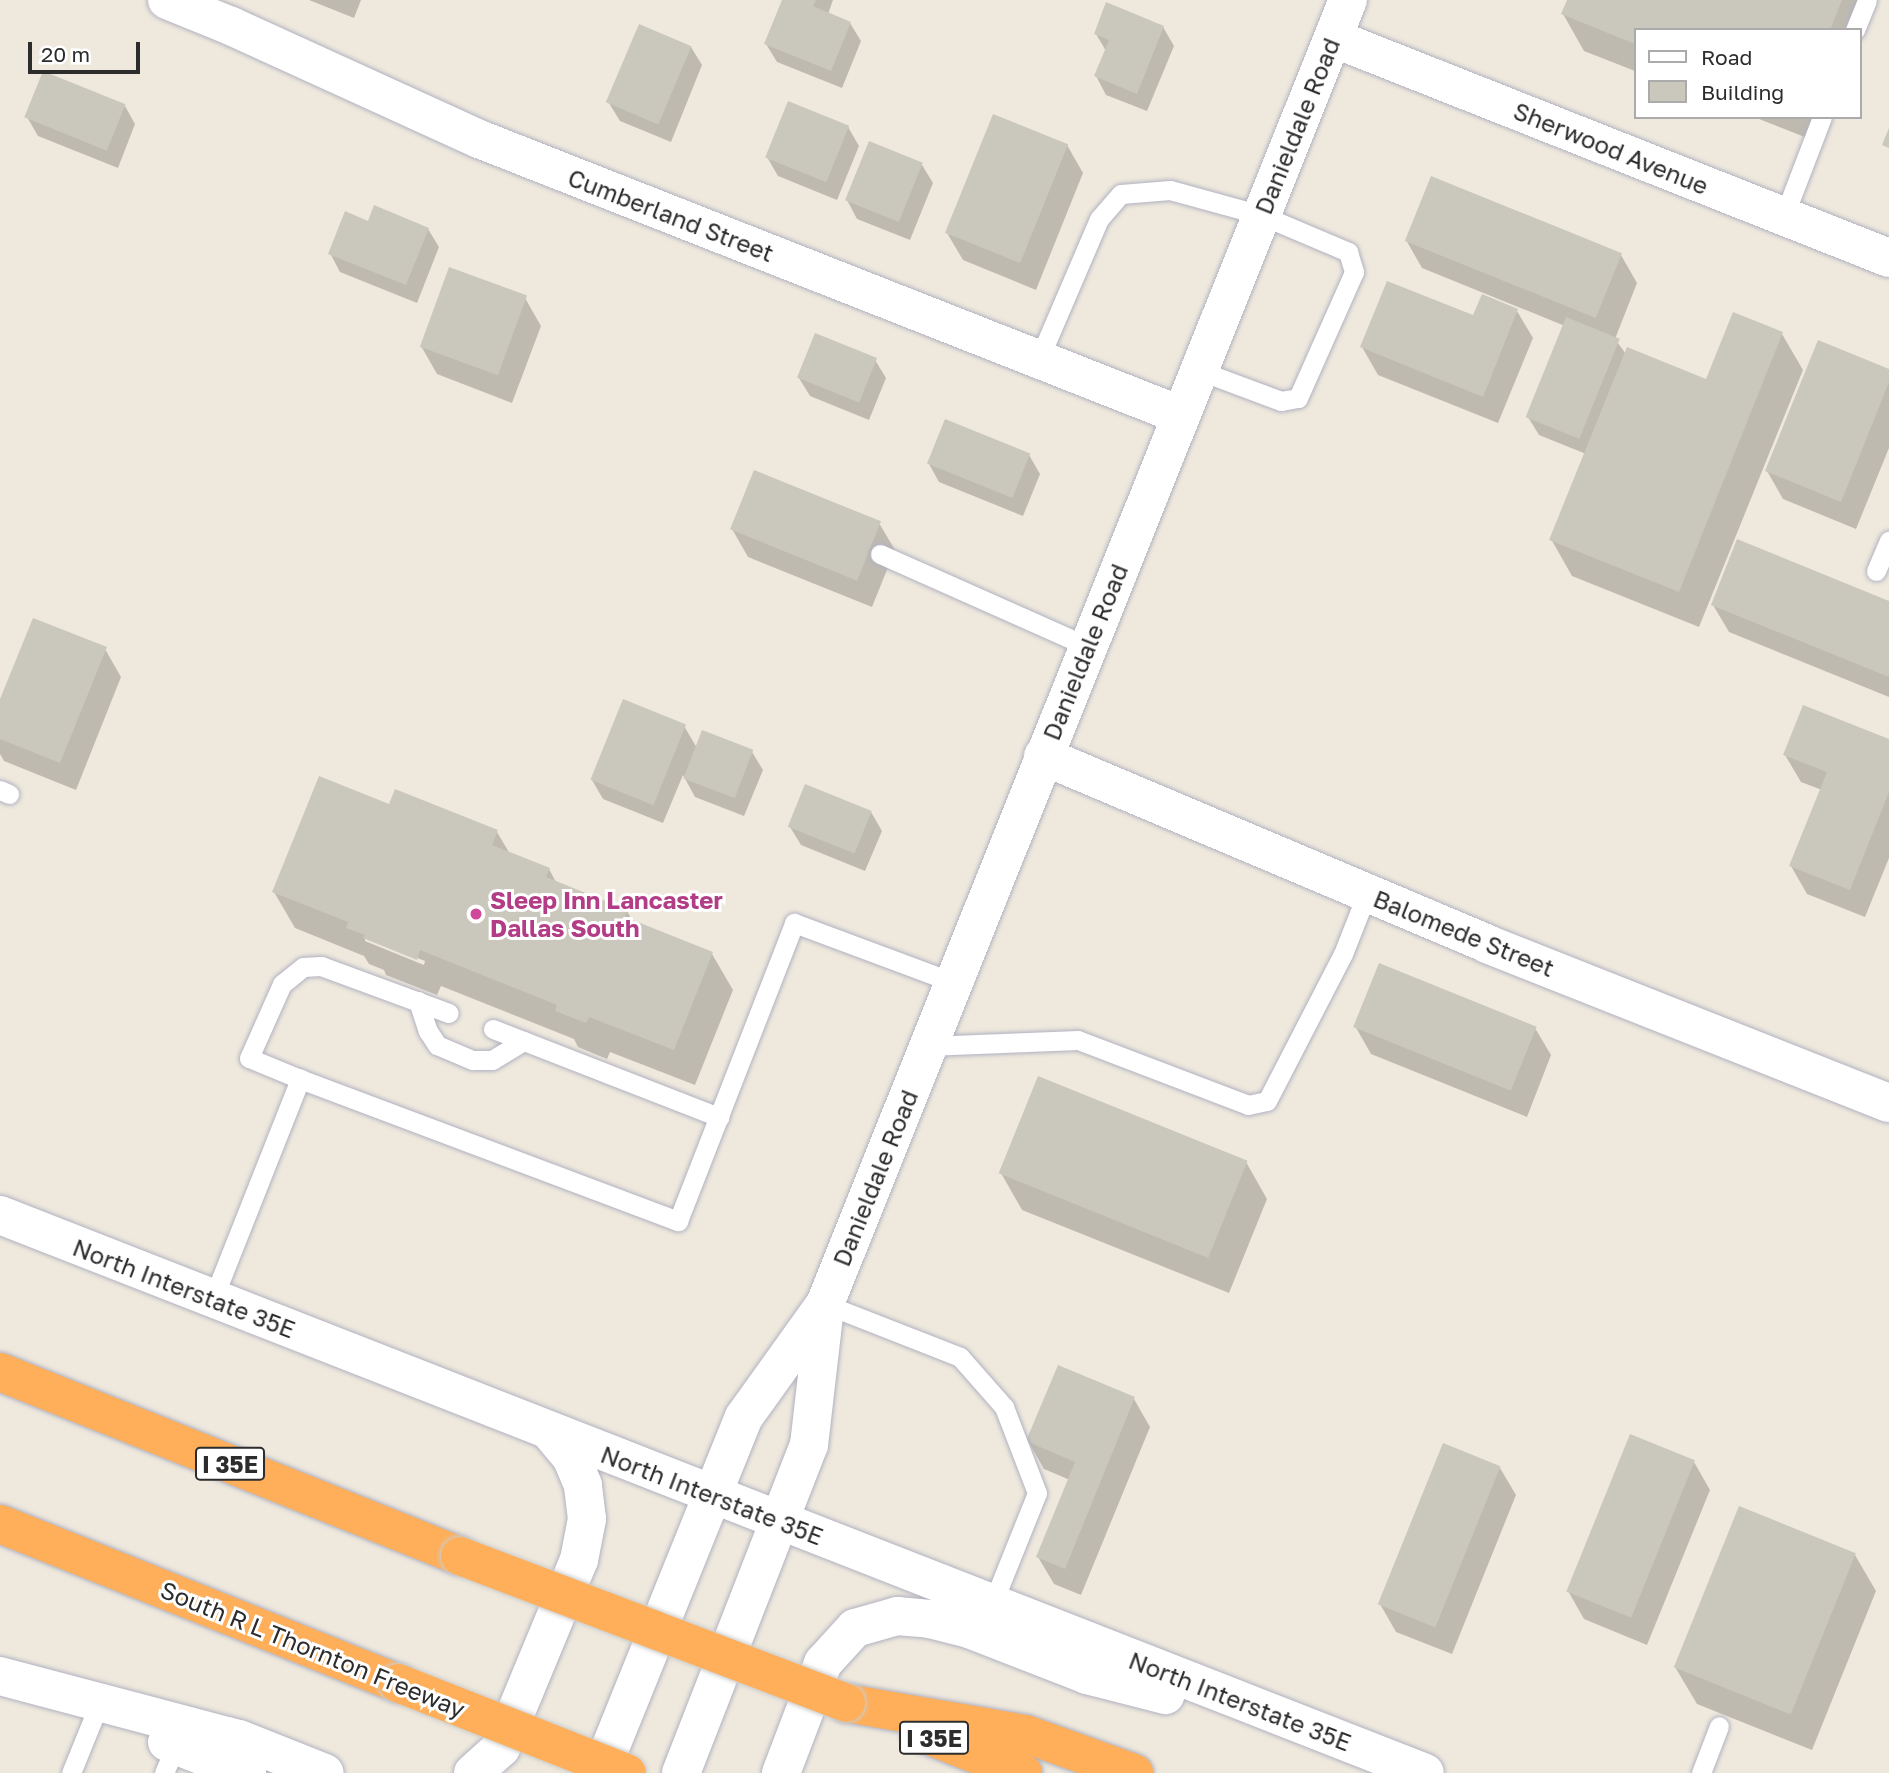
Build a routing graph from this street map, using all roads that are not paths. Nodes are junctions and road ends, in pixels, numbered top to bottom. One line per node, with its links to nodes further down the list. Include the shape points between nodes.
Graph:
1 (167, 0): 10 (street, Cumberland Street, via 479,139)
2 (1348, 0): 5 (street, Danieldale Road)
3 (1867, 0): 4 (lane)
4 (1856, 28)
5 (1332, 38): 7 (street, Danieldale Road); 8 (street, Sherwood Avenue)
6 (1821, 119): 8 (lane)
7 (1261, 215): 10 (lane, via 1170,190 1122,194 1100,219); 11 (street, Danieldale Road); 11 (lane, via 1348,252 1354,272 1298,398 1281,401)
8 (1784, 216): 9 (street, Sherwood Avenue)
9 (1889, 258)
10 (1039, 359): 12 (street, Cumberland Street)
11 (1198, 370): 12 (street, Danieldale Road)
12 (1180, 415): 16 (street, Danieldale Road)
13 (1889, 541): 15 (lane)
14 (880, 554): 16 (lane)
15 (1876, 571)
16 (1087, 646): 17 (street, Danieldale Road)
17 (1043, 756): 18 (street, Balomede Street); 19 (street, Danieldale Road)
18 (1367, 893): 24 (lane, via 1343,954 1267,1101 1248,1105 1078,1040); 26 (street, Balomede Street)
19 (953, 982): 24 (street, Danieldale Road); 27 (lane, via 794,923)
20 (418, 1001): 21 (lane); 23 (lane, via 437,1045 473,1060 492,1060); 25 (lane, via 321,966 303,967 282,984 249,1058)
21 (450, 1013)
22 (493, 1029): 23 (lane)
23 (524, 1041): 27 (lane)
24 (928, 1046): 30 (street, Danieldale Road)
25 (300, 1079): 27 (lane, via 678,1221); 29 (lane)
26 (1889, 1103)
27 (719, 1116)
28 (0, 1215): 29 (street, North Interstate 35E)
29 (213, 1299): 32 (street, North Interstate 35E)
30 (825, 1304): 33 (street, Danieldale Road, via 744,1417); 34 (street, Danieldale Road, via 809,1444); 36 (lane, via 960,1357 1004,1407 1037,1493)
31 (0, 1372): 38 (highway, I 35E, bridge, via 460,1556)
32 (549, 1431): 33 (street, North Interstate 35E); 46 (street, via 571,1457 583,1485 587,1519 579,1560 501,1748)
33 (713, 1496): 34 (street, North Interstate 35E); 47 (street, Danieldale Road)
34 (779, 1522): 36 (street, North Interstate 35E); 49 (street, Danieldale Road)
35 (0, 1524): 48 (highway, South R L Thornton Freeway, bridge)
36 (992, 1605): 41 (street, North Interstate 35E)
37 (0, 1677): 39 (street); 45 (street, via 239,1739)
38 (846, 1703): 51 (highway, I 35E); 52 (highway, via 1026,1734)
39 (95, 1714): 42 (street); 43 (lane)
40 (1719, 1726): 54 (lane)
41 (1343, 1741): 50 (street, via 1087,1675 968,1629 897,1616 855,1628 822,1663); 53 (street, North Interstate 35E)
42 (170, 1759): 44 (street)
43 (71, 1773)
44 (247, 1773)
45 (325, 1773)
46 (473, 1773)
47 (600, 1773)
48 (626, 1773)
49 (681, 1773)
50 (781, 1773)
51 (1023, 1773)
52 (1133, 1773)
53 (1425, 1773)
54 (1701, 1773)

